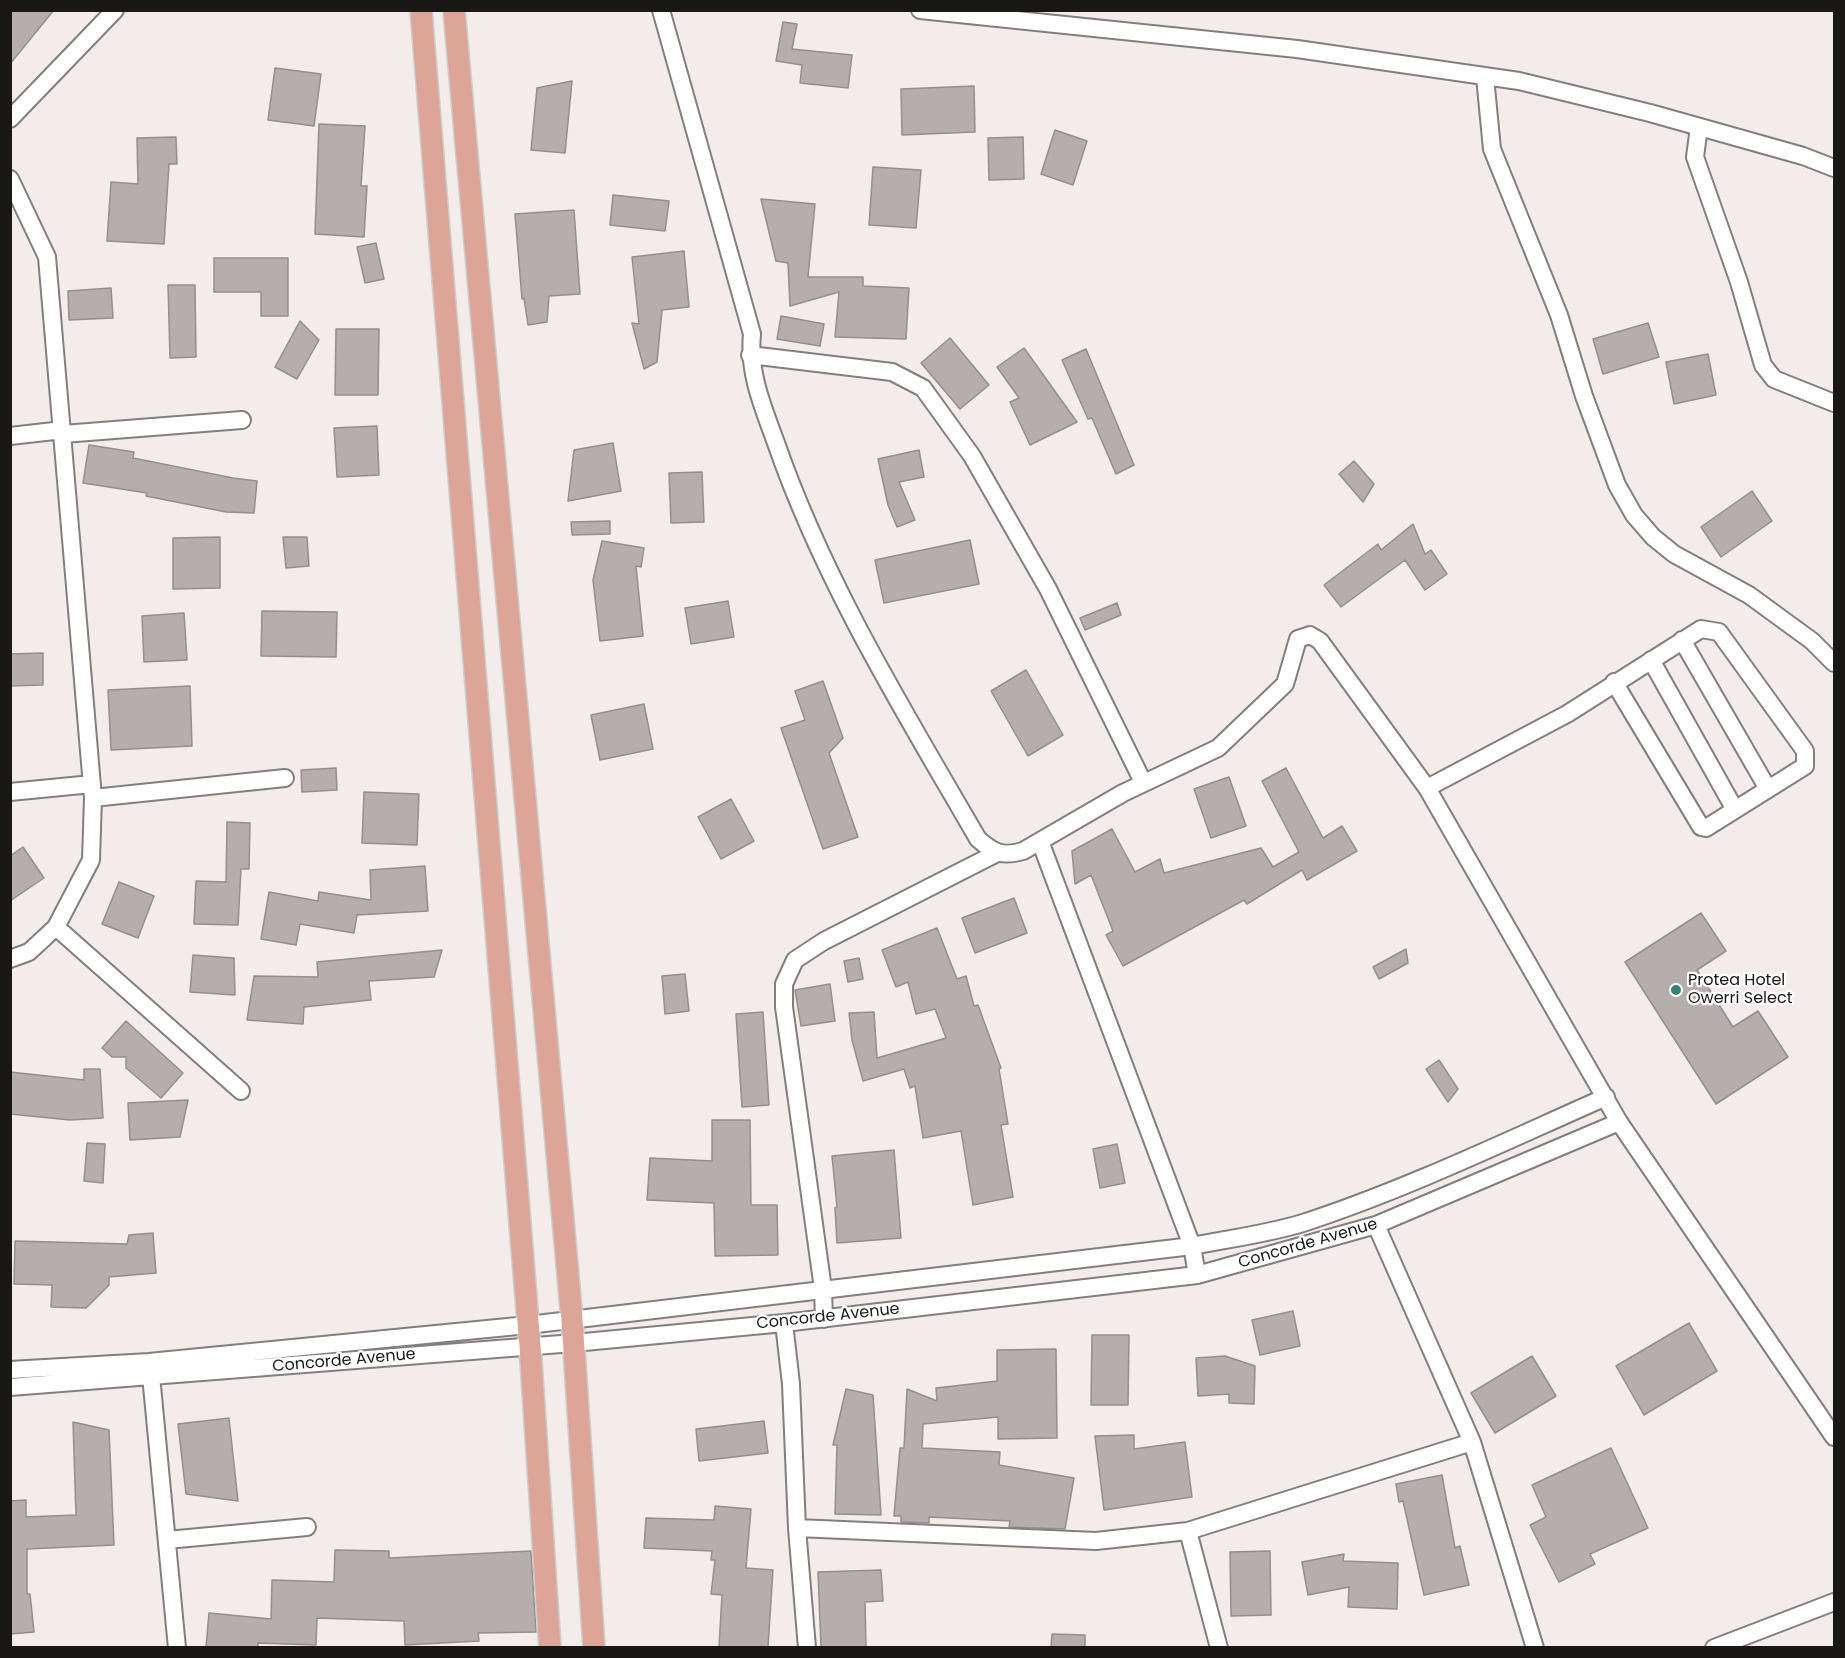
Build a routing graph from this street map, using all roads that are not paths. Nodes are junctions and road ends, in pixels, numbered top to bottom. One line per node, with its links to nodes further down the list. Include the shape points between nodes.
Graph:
1 (116, 10): 7 (street)
2 (421, 10): 41 (main road)
3 (454, 10): 39 (main road)
4 (661, 10): 11 (street, via 752,334)
5 (920, 10): 6 (street, via 1297,49)
6 (1485, 77): 8 (street, via 1519,81); 18 (street, via 1492,149 1559,315 1617,485 1634,514 1674,554 1749,595)
7 (10, 119)
8 (1699, 127): 9 (street); 12 (street, via 1695,157 1763,365 1774,379)
9 (1834, 168)
10 (10, 179): 14 (street, via 48,257)
11 (750, 355): 21 (street, via 892,372 923,388 972,456 1048,589); 28 (street, via 754,380 795,498 852,620 978,839)
12 (1834, 403)
13 (242, 420): 14 (street)
14 (63, 432): 15 (street); 24 (street)
15 (10, 436)
16 (1682, 640): 17 (street); 23 (street); 23 (street, via 1701,629 1719,632 1805,751 1805,766)
17 (1651, 660): 19 (street); 26 (street)
18 (1834, 663)
19 (1614, 682): 22 (street, via 1567,714); 26 (street, via 1698,825 1706,828)
20 (285, 778): 24 (street)
21 (1143, 782): 22 (street, via 1218,748 1285,684 1299,639 1310,635 1320,641); 27 (street)
22 (1426, 788): 32 (street)
23 (1768, 789): 26 (street)
24 (92, 791): 25 (street); 29 (street, via 91,860)
25 (10, 792)
26 (1734, 808)
27 (1040, 841): 28 (street, via 1009,855); 35 (street)
28 (995, 854): 37 (street, via 824,941 795,960 784,984)
29 (57, 927): 30 (street, via 29,952); 31 (street)
30 (10, 959)
31 (241, 1091)
32 (1606, 1097): 33 (street); 35 (street, Concorde Avenue, via 1342,1209 1300,1223)
33 (1619, 1122): 34 (street, Concorde Avenue); 47 (street)
34 (1376, 1225): 36 (street, Concorde Avenue); 48 (street)
35 (1191, 1246): 36 (street); 37 (street, Concorde Avenue)
36 (1197, 1275): 38 (street, Concorde Avenue)
37 (823, 1289): 38 (street); 39 (street, Concorde Avenue)
38 (824, 1319): 40 (street, Concorde Avenue)
39 (572, 1320): 41 (street, Concorde Avenue); 42 (main road)
40 (784, 1323): 42 (street, Concorde Avenue); 50 (street, via 791,1384)
41 (528, 1325): 43 (main road); 44 (street, Concorde Avenue)
42 (574, 1343): 43 (street, Concorde Avenue); 56 (main road)
43 (530, 1346): 44 (street, Concorde Avenue); 55 (main road)
44 (150, 1369): 45 (street, Concorde Avenue); 46 (street, Concorde Avenue); 52 (street)
45 (10, 1370)
46 (10, 1387)
47 (1834, 1437)
48 (1472, 1442): 51 (street); 59 (street)
49 (307, 1527): 52 (street)
50 (797, 1528): 51 (street, via 1096,1540); 57 (street)
51 (1188, 1531): 58 (street)
52 (167, 1540): 54 (street)
53 (1834, 1602): 60 (street)
54 (177, 1647)
55 (550, 1647)
56 (594, 1647)
57 (807, 1647)
58 (1219, 1647)
59 (1535, 1647)
60 (1714, 1647)

